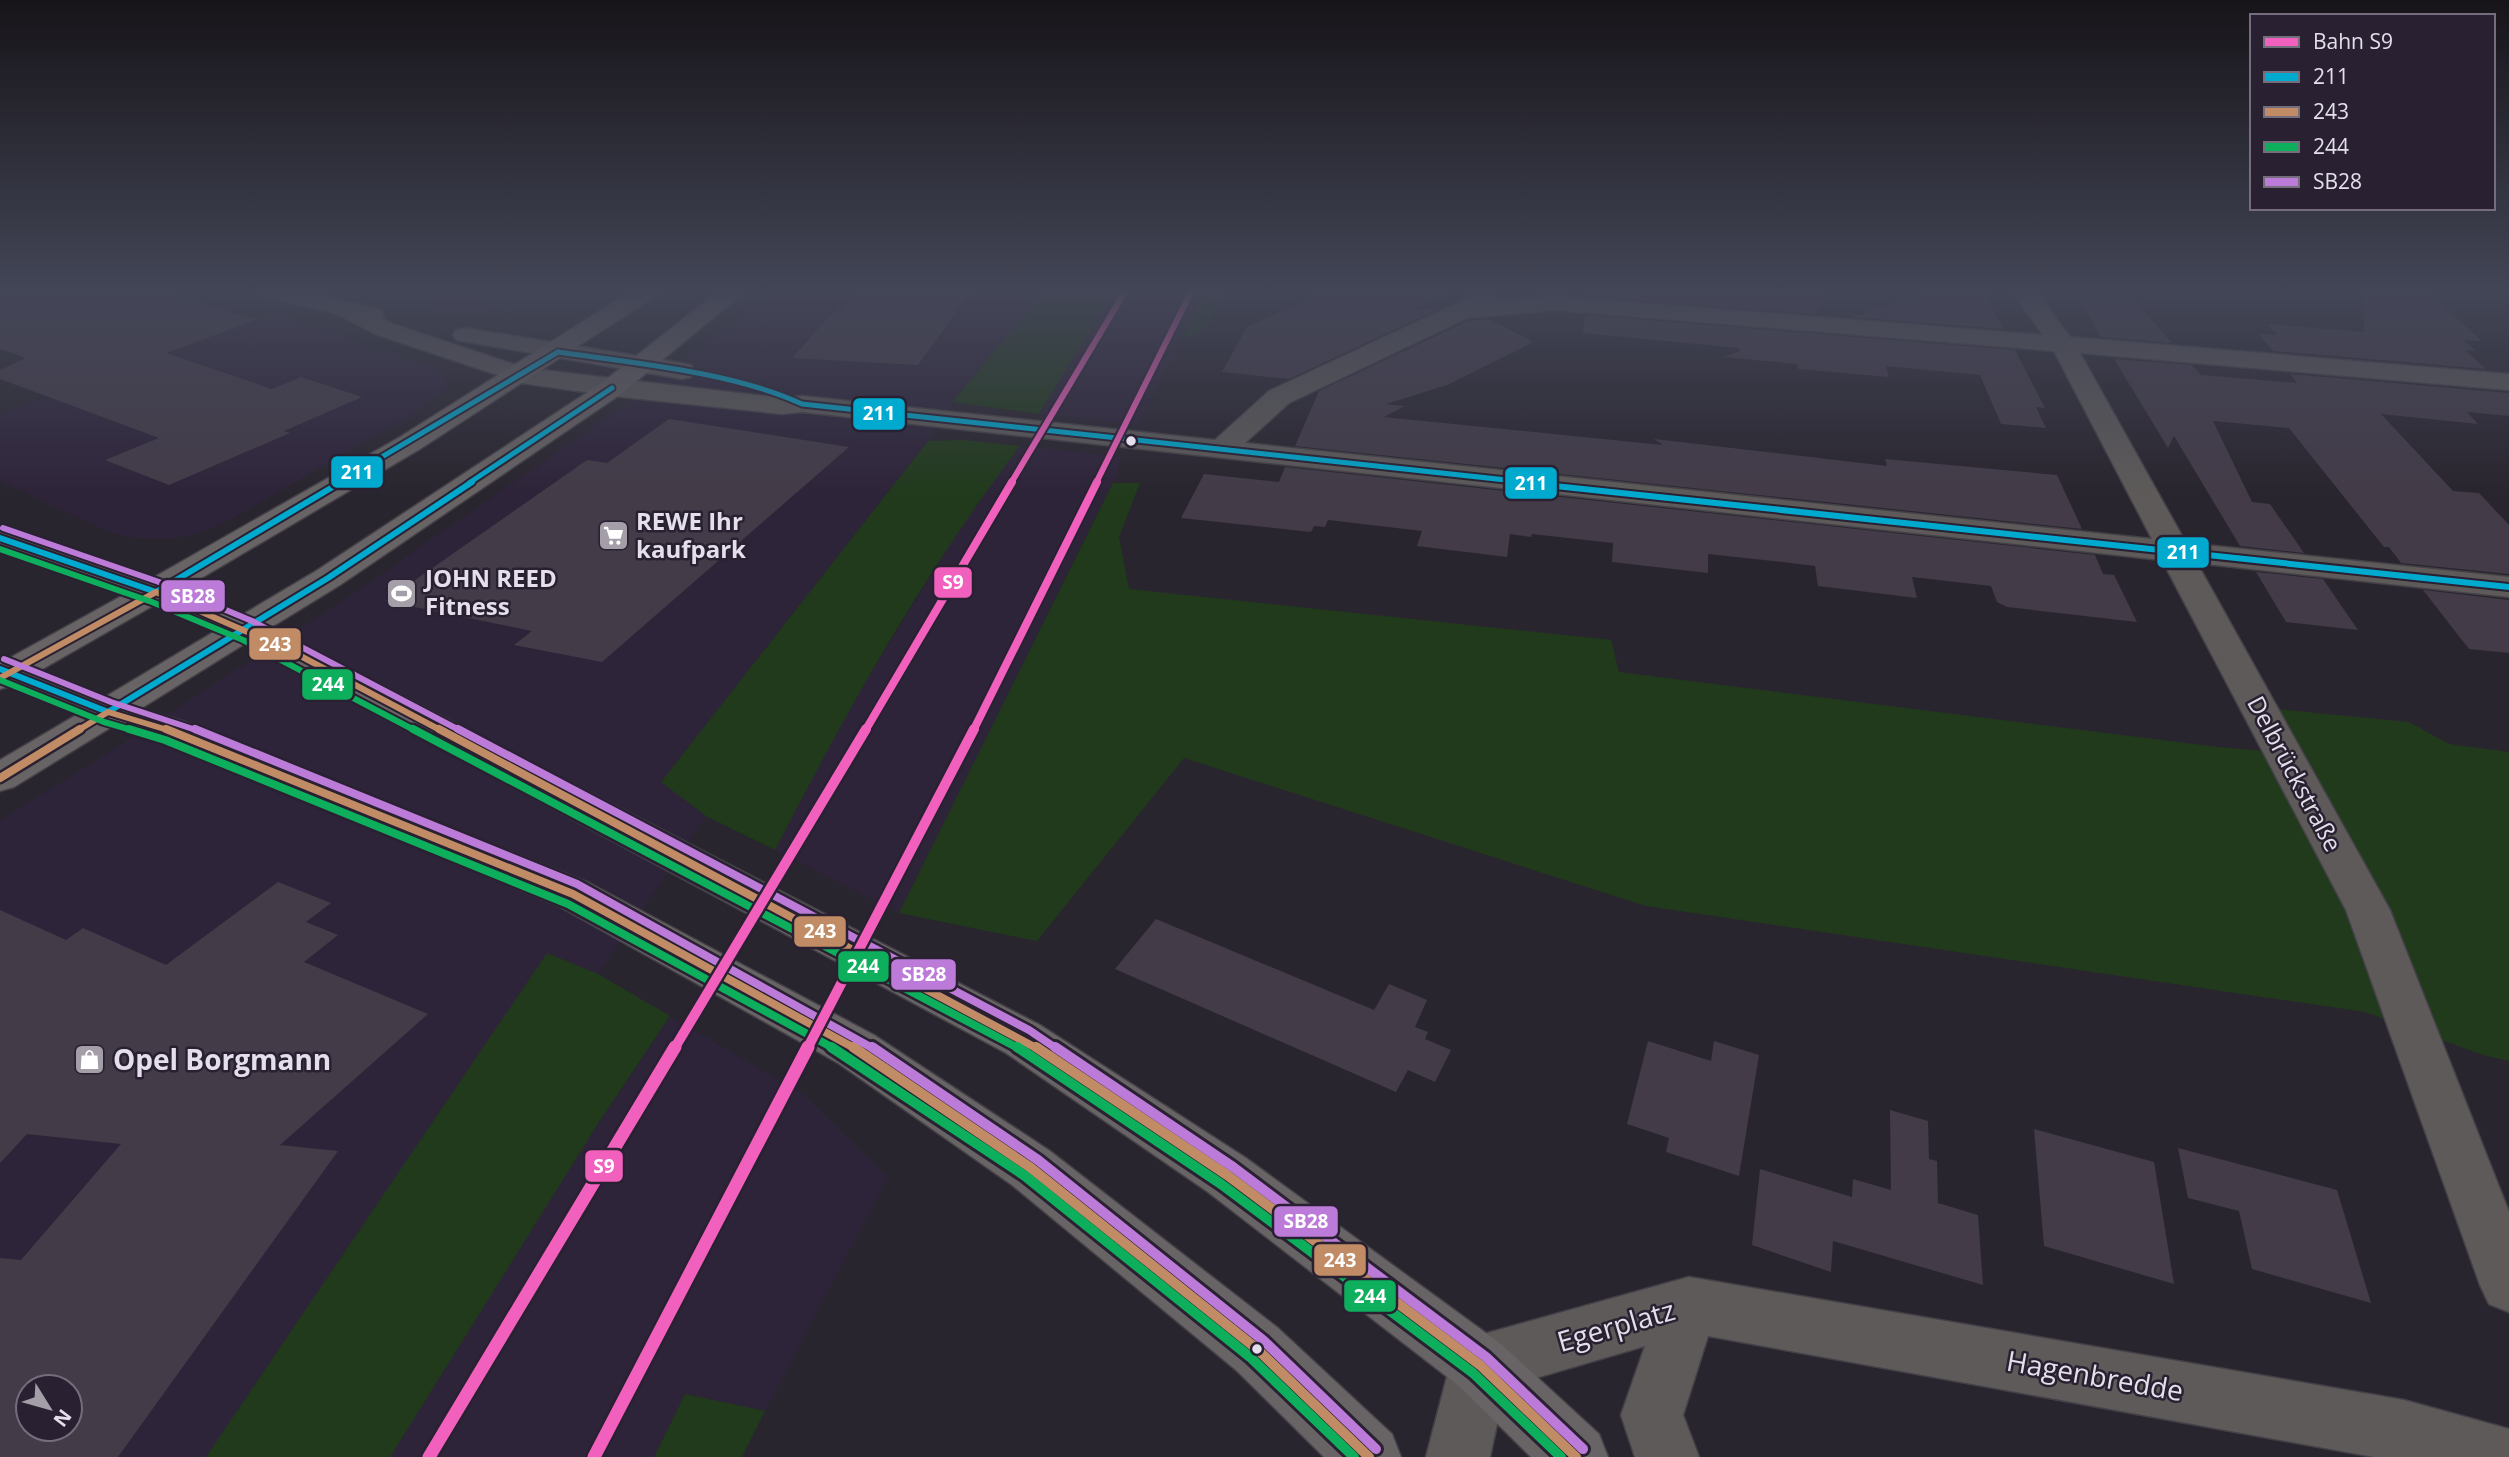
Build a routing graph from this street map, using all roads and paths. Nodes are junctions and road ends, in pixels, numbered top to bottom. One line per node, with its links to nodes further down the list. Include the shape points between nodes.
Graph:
1 (473, 358): 9 (street)
2 (548, 358): 9 (main road)
3 (605, 358): 8 (street)
4 (651, 358): 8 (main road)
5 (1361, 358): 13 (street, via 1279,397)
6 (2070, 358): 15 (street, Delbrückstraße)
7 (2220, 358): 10 (street)
8 (645, 363): 11 (main road); 12 (street, via 778,393)
9 (522, 374): 11 (street); 17 (main road)
10 (2509, 382)
11 (612, 388): 12 (street, via 782,406); 18 (main road)
12 (802, 404): 13 (street)
13 (1221, 450): 15 (street)
14 (0, 538): 17 (main road)
15 (2174, 552): 16 (street); 22 (street, Delbrückstraße, via 2368,910)
16 (2509, 587)
17 (156, 592): 18 (main road); 19 (main road)
18 (247, 630): 20 (main road); 24 (main road, via 1023,1039 1227,1175)
19 (3, 673): 20 (main road)
20 (108, 712): 21 (main road); 25 (main road, via 167,730 573,894 856,1049 1042,1177 1257,1349)
21 (0, 778)
22 (2509, 1285)
23 (1689, 1305): 24 (street, Egerplatz); 28 (street, Egerplatz, via 1652,1415); 29 (street, Hagenbredde, via 2404,1431)
24 (1480, 1364): 26 (street); 27 (main road)
25 (1368, 1457)
26 (1458, 1457)
27 (1576, 1457)
28 (1667, 1457)
29 (2499, 1457)

